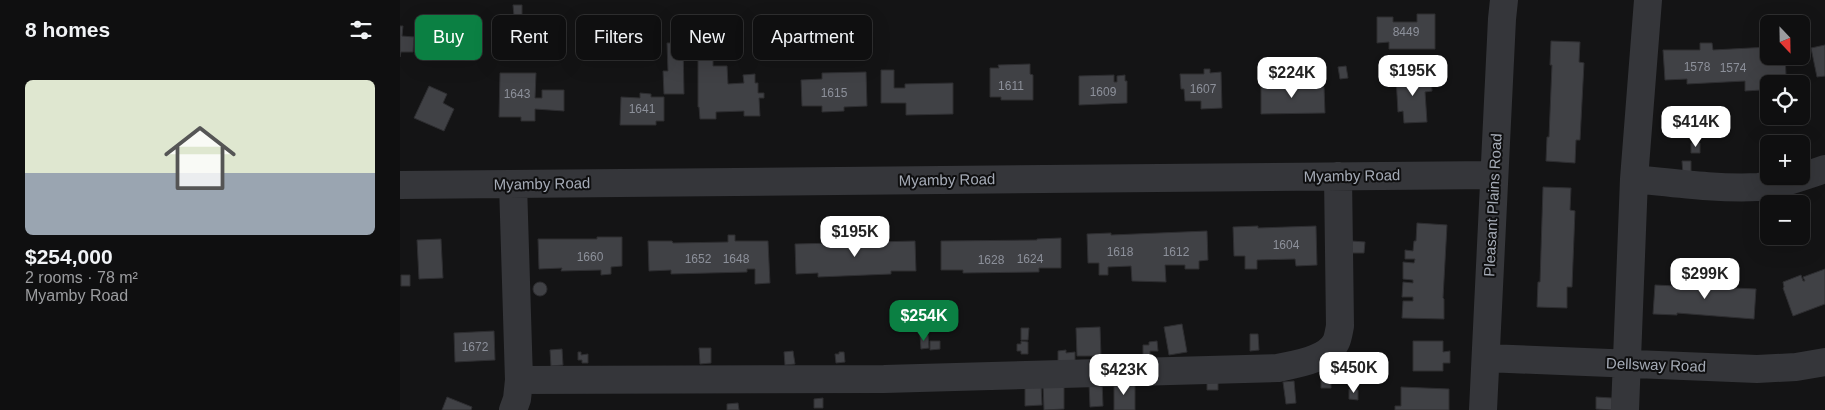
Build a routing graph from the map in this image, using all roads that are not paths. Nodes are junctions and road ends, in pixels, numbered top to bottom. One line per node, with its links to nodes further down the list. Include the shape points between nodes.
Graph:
1 (1504, 0): 4 (street, Pleasant Plains Road)
2 (1648, 0): 6 (street)
3 (1825, 169): 6 (street, via 1759,187)
4 (1494, 175): 5 (street, Myamby Road); 9 (street, Pleasant Plains Road)
5 (1338, 176): 7 (street, Myamby Road); 12 (street, via 1340,326 1330,350 1308,362 1278,368 884,379)
6 (1634, 179): 11 (street)
7 (513, 184): 8 (street, Myamby Road); 12 (street)
8 (400, 185)
9 (1486, 358): 11 (street, Dellsway Road); 14 (street, Pleasant Plains Road)
10 (1825, 362): 11 (street, Dellsway Road, via 1757,369)
11 (1627, 364): 15 (street)
12 (519, 380): 13 (street)
13 (512, 410)
14 (1483, 410)
15 (1625, 410)

